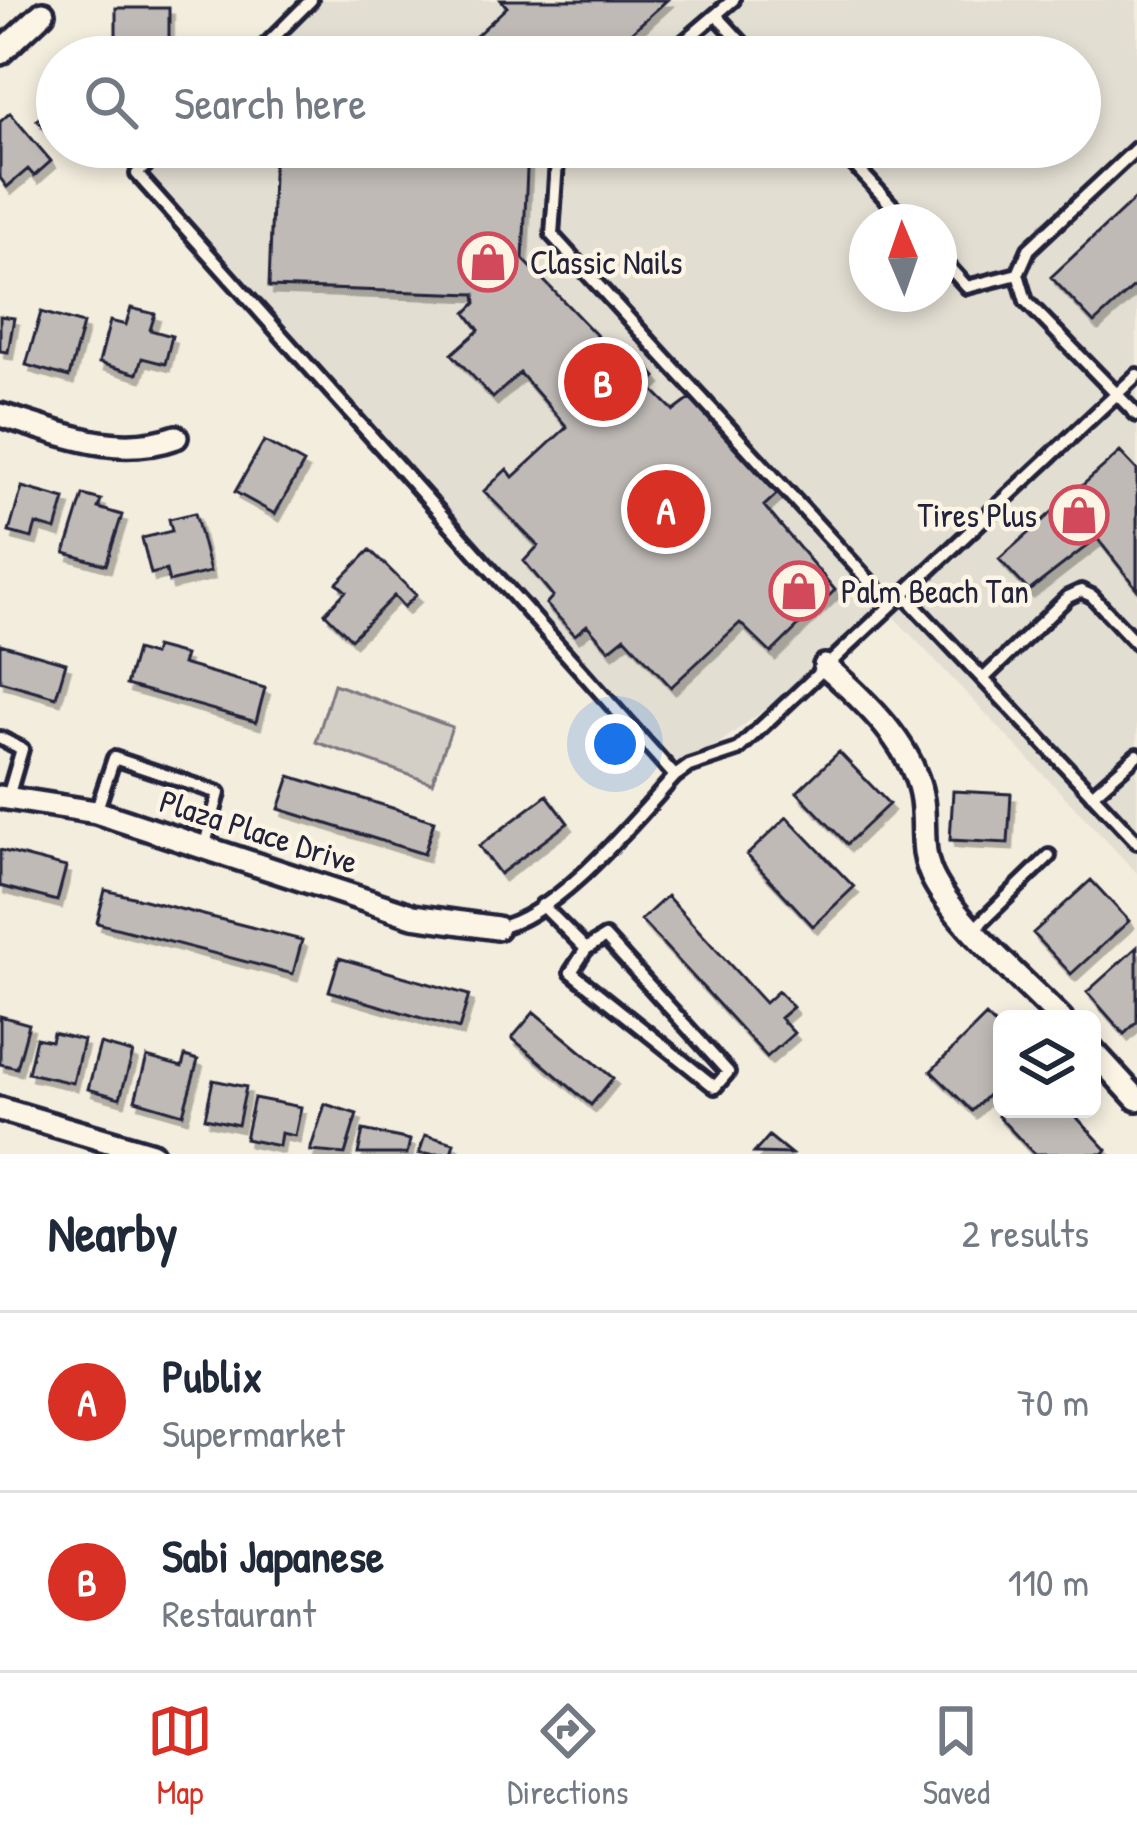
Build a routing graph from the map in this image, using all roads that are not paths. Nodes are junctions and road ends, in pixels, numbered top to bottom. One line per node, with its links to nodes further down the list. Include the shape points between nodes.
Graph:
1 (311, 0): 5 (lane)
2 (733, 0): 4 (lane)
3 (43, 13): 8 (street)
4 (716, 15): 6 (lane); 7 (lane)
5 (275, 36)
6 (691, 36)
7 (736, 36)
8 (0, 52)
9 (1137, 148): 14 (lane, via 1029,249)
10 (143, 168): 28 (lane, via 137,174)
11 (557, 168): 22 (lane, via 552,235)
12 (858, 168): 13 (lane)
13 (891, 204)
14 (1018, 274): 15 (lane, via 967,287); 17 (lane, via 1026,301)
15 (957, 276)
16 (1137, 375): 17 (lane)
17 (1117, 393): 19 (lane); 21 (lane)
18 (0, 415): 20 (street, via 116,448)
19 (1137, 415)
20 (176, 437)
21 (902, 593): 22 (lane); 25 (lane)
22 (891, 604): 24 (lane)
23 (1137, 644): 25 (lane, via 1081,591)
24 (825, 666): 28 (lane, via 737,750); 37 (street, via 900,747 923,805 925,860)
25 (983, 680): 29 (lane)
26 (0, 738): 30 (lane, via 22,749)
27 (1137, 755): 29 (lane)
28 (675, 776): 35 (lane, via 600,858)
29 (1092, 795): 32 (lane)
30 (4, 798): 31 (street, Plaza Place Drive)
31 (96, 812): 33 (street, Plaza Place Drive); 33 (lane, via 114,758 219,793)
32 (1137, 842)
33 (204, 850): 36 (street, Plaza Place Drive, via 412,916)
34 (1048, 856): 37 (lane)
35 (542, 905): 36 (lane); 38 (lane)
36 (497, 928)
37 (974, 929): 39 (street)
38 (586, 949): 38 (lane, via 571,972 715,1087 728,1072 605,937)
39 (1052, 1010)
40 (1101, 1060): 41 (street)
41 (1137, 1099)
42 (0, 1109): 43 (street)
43 (152, 1154)

